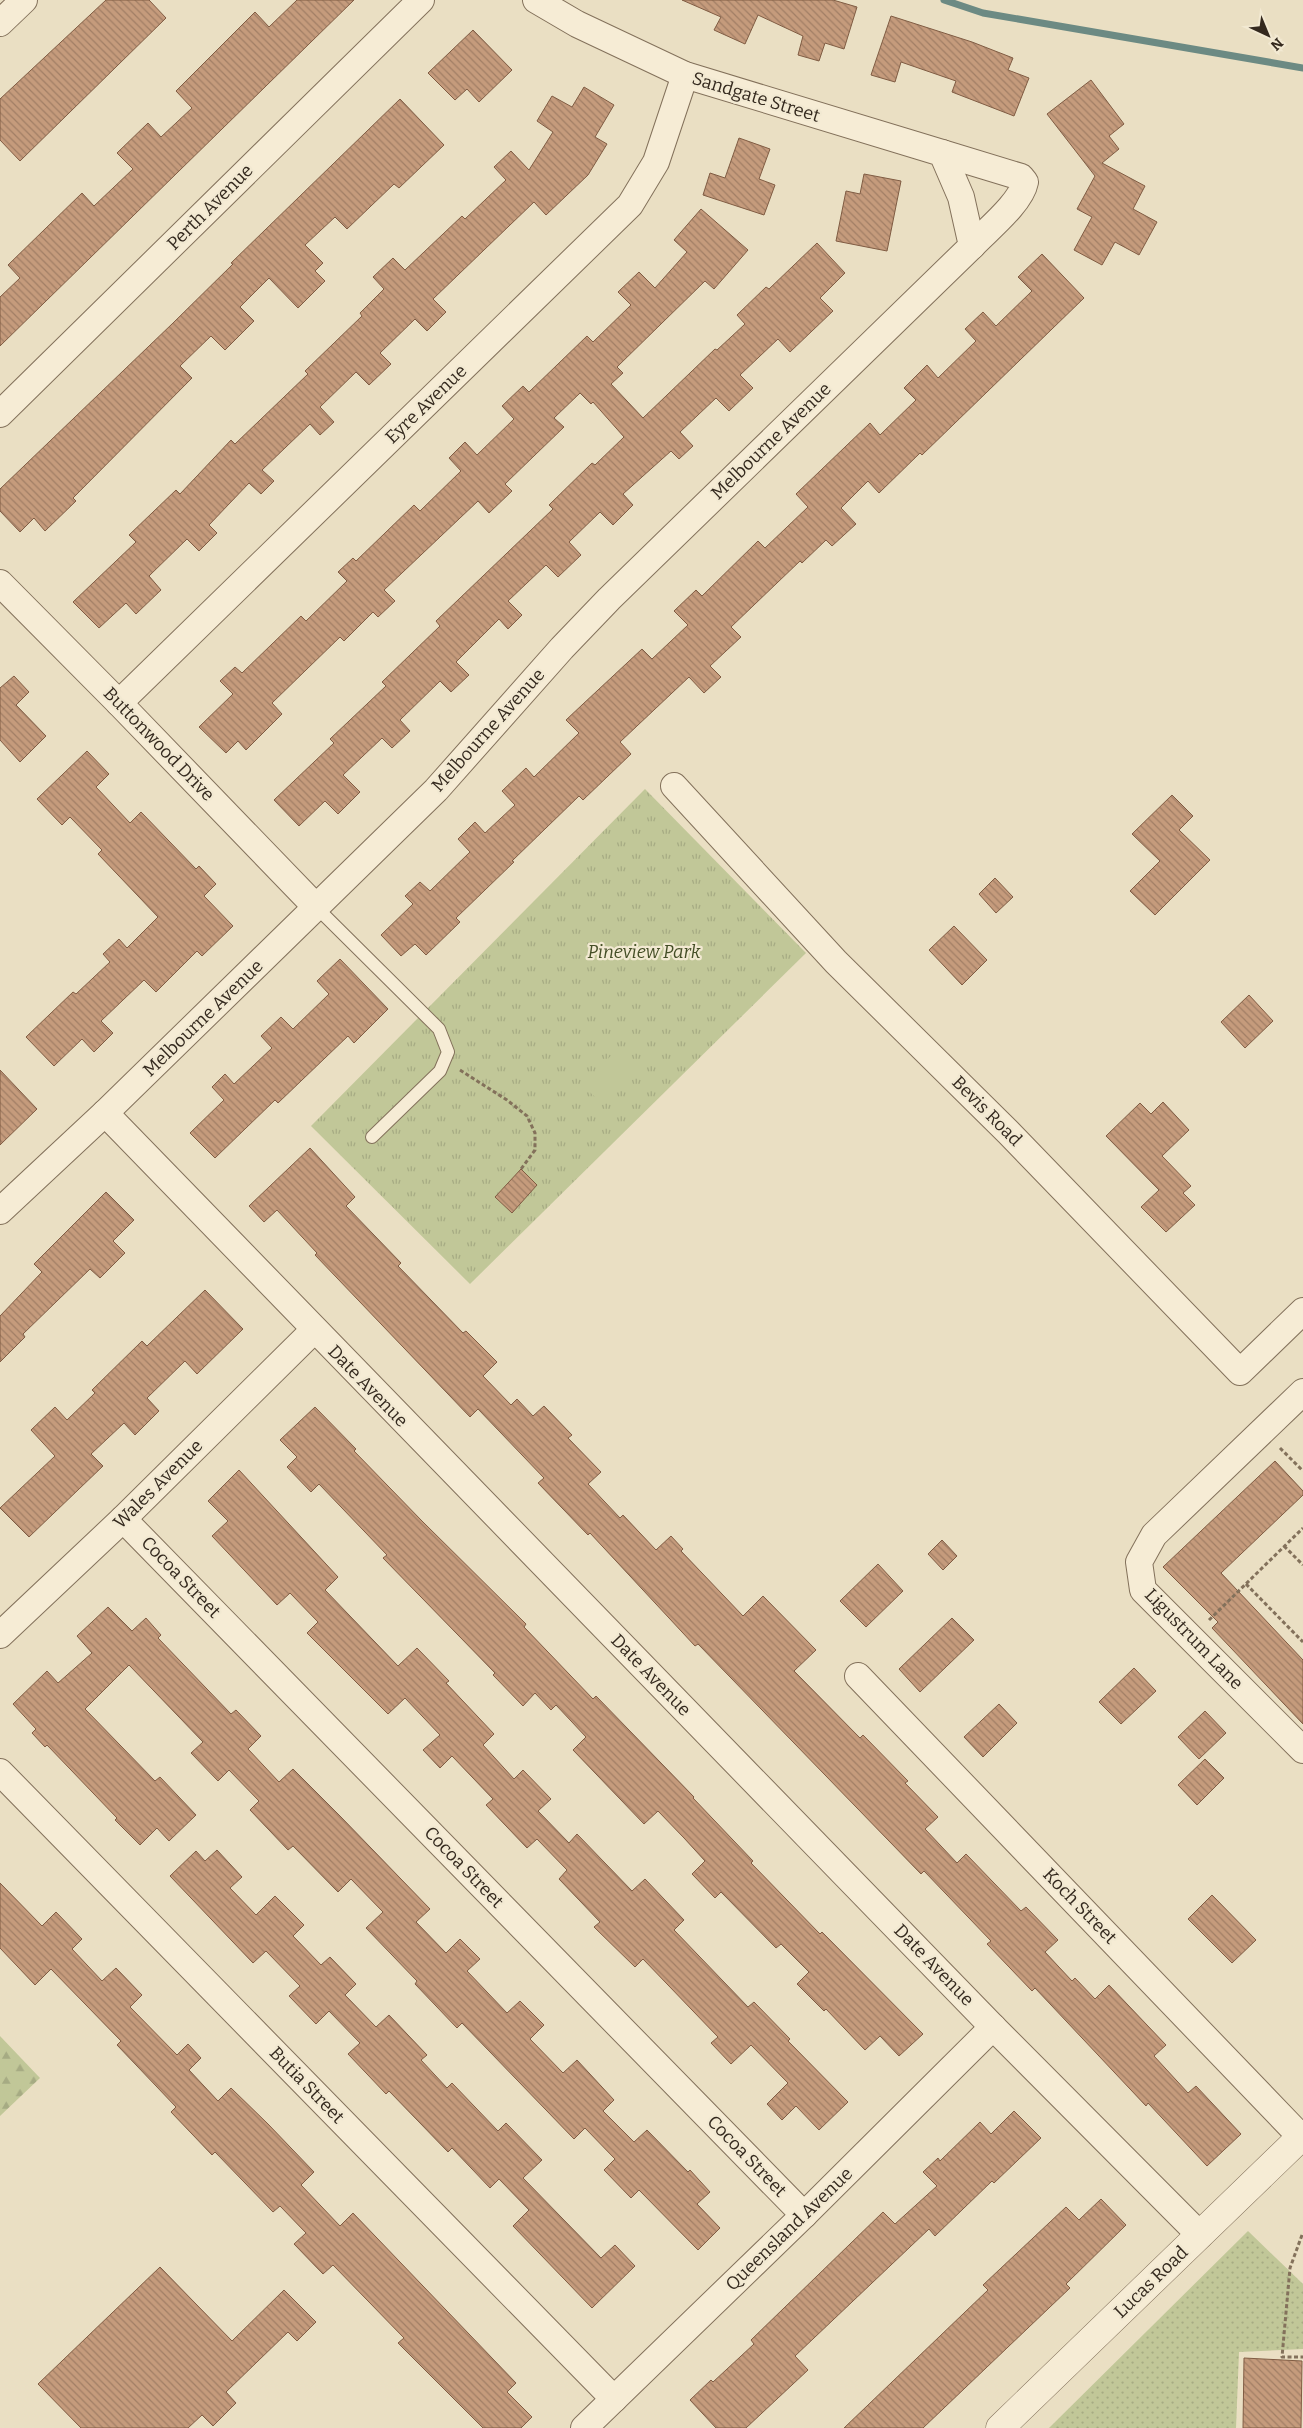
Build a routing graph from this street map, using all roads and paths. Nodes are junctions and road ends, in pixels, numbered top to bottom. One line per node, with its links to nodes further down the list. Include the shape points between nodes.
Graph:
1 (24, 0): 4 (street)
2 (421, 0): 8 (street, Perth Avenue)
3 (536, 0): 5 (street, Sandgate Street, via 577,24)
4 (0, 23)
5 (685, 75): 6 (street, Sandgate Street); 10 (street, Eyre Avenue, via 656,162 630,205)
6 (942, 153): 7 (street, via 961,197); 7 (street, Melbourne Avenue, via 1021,177 1025,182 1024,190 1015,201)
7 (972, 246): 12 (street, Melbourne Avenue, via 609,599 542,669 436,790)
8 (0, 414)
9 (0, 584): 10 (street, Buttonwood Drive)
10 (119, 703): 12 (street, Buttonwood Drive)
11 (674, 786): 18 (street, Bevis Road, via 836,962 1008,1132 1240,1372)
12 (316, 907): 13 (lane, via 439,1029 448,1052); 14 (street, Melbourne Avenue)
13 (444, 1062): 15 (lane, via 440,1071); 16 (path, via 492,1090 527,1116 535,1133 535,1150)
14 (105, 1113): 17 (street, Melbourne Avenue); 19 (street, Date Avenue)
15 (372, 1138)
16 (521, 1169)
17 (0, 1211)
18 (1303, 1311)
19 (314, 1330): 23 (street, Wales Avenue); 34 (street, Date Avenue)
20 (1303, 1392): 21 (street, Ligustrum Lane)
21 (1263, 1430): 22 (path); 29 (street, Ligustrum Lane, via 1154,1535 1139,1562 1143,1590)
22 (1303, 1470)
23 (123, 1519): 28 (street, Wales Avenue); 36 (street, Cocoa Street)
24 (1303, 1528): 25 (path)
25 (1284, 1546): 26 (path); 27 (path)
26 (1303, 1565)
27 (1246, 1584): 29 (path); 30 (path)
28 (0, 1636)
29 (1190, 1637): 32 (street, Ligustrum Lane)
30 (1303, 1642)
31 (858, 1676): 35 (street, Koch Street)
32 (1303, 1750)
33 (0, 1772): 40 (street, Butia Street)
34 (993, 2027): 36 (street, Queensland Avenue); 37 (street, Date Avenue)
35 (1302, 2136): 37 (street, Lucas Road)
36 (804, 2215): 40 (street, Queensland Avenue)
37 (1200, 2234): 42 (street, Lucas Road)
38 (1302, 2235): 39 (path, via 1290,2268 1282,2357)
39 (1303, 2357)
40 (614, 2399): 41 (street, Queensland Avenue)
41 (584, 2428)
42 (1000, 2428)

